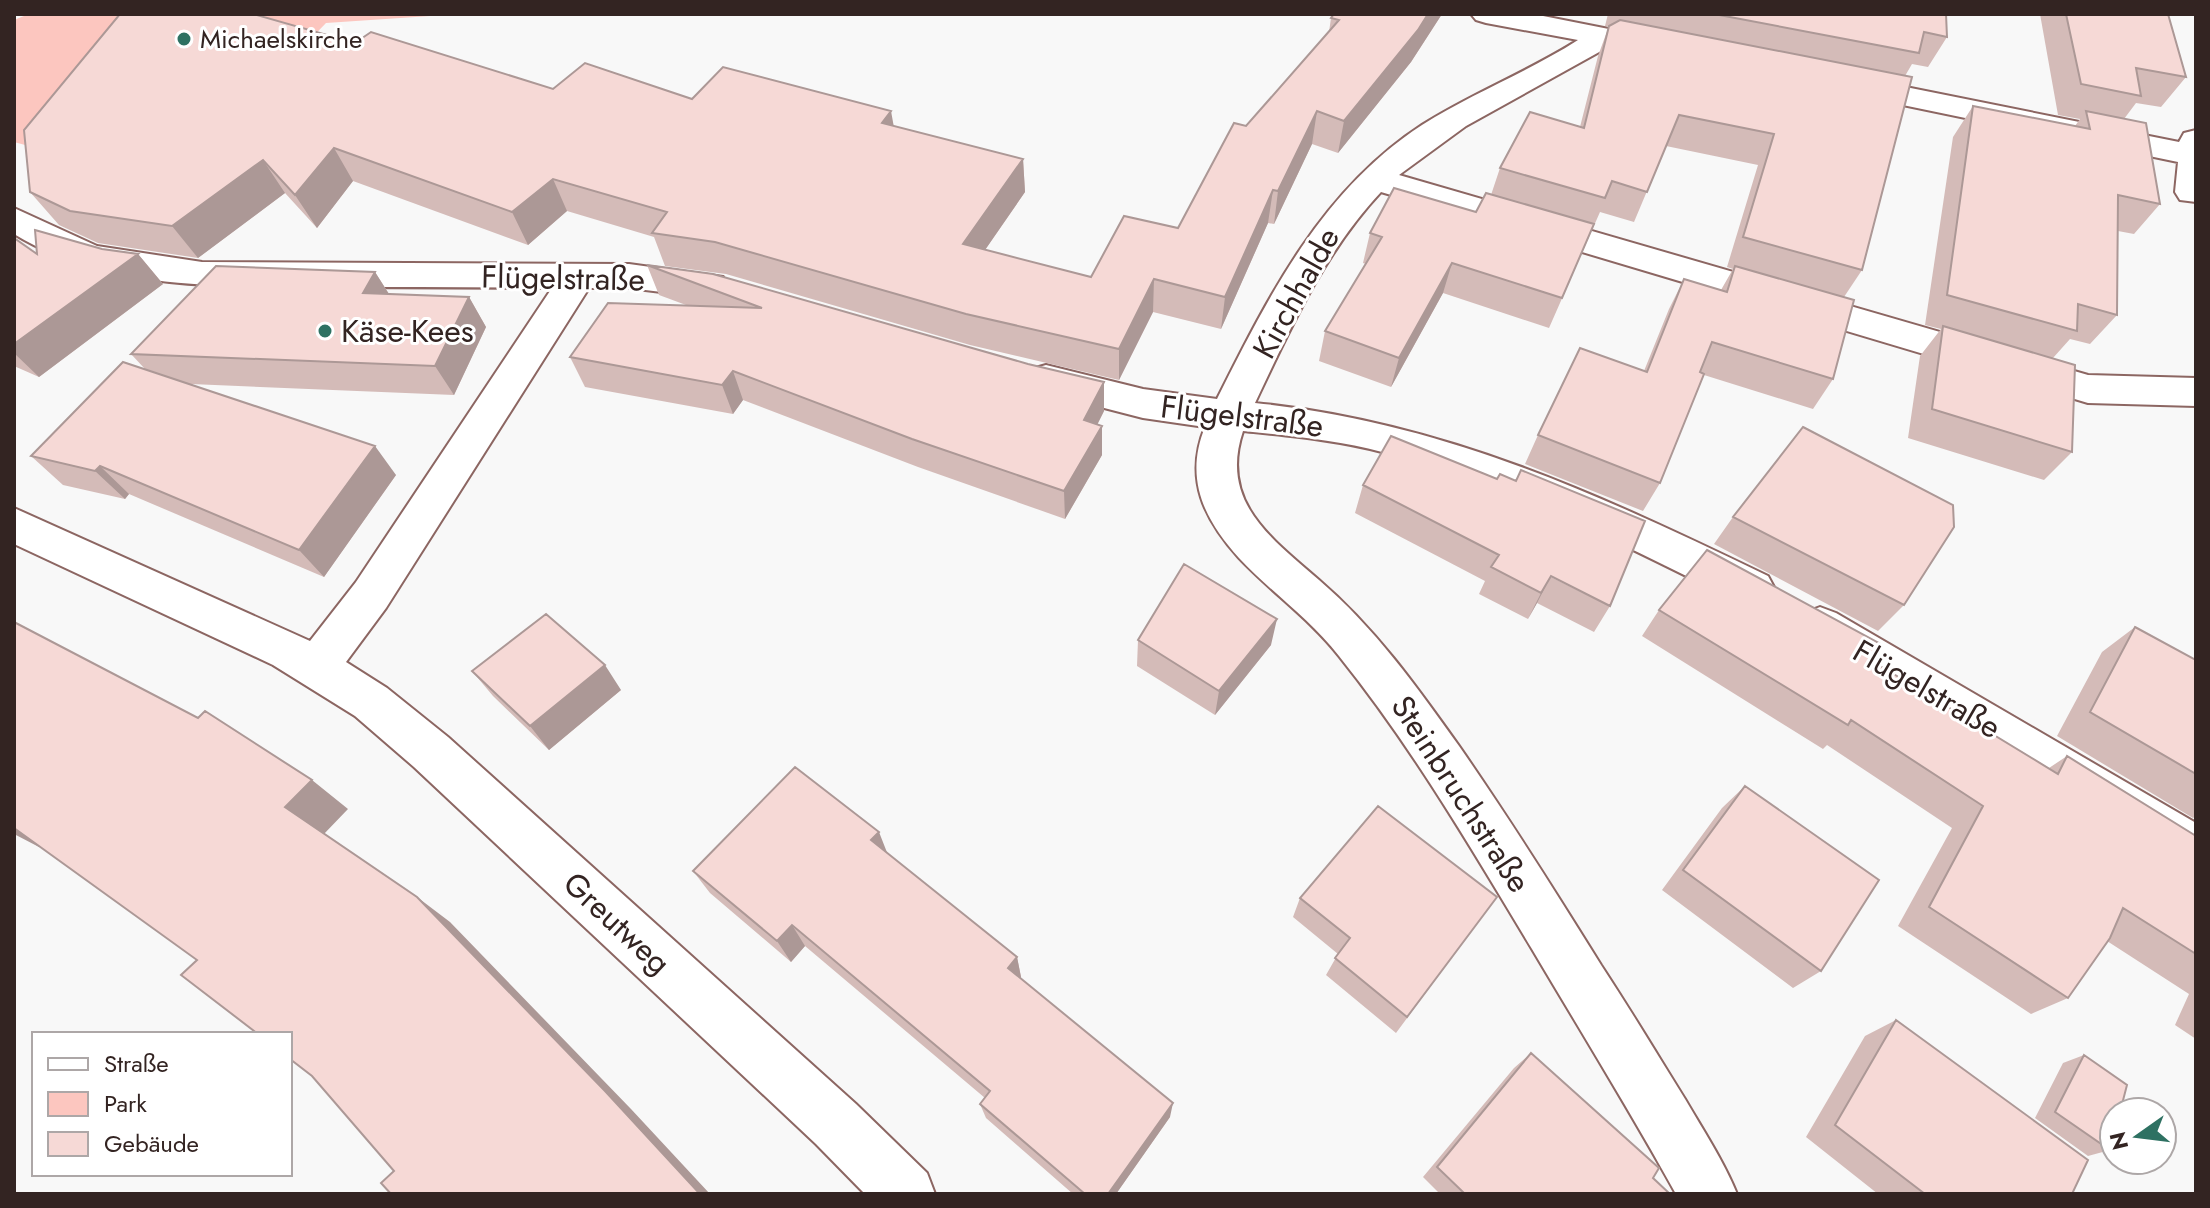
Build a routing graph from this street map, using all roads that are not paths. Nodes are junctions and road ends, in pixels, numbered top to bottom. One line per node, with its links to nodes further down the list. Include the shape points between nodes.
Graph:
1 (1486, 14): 2 (street)
2 (1604, 37): 3 (street); 6 (street, Kirchhalde, via 1434,132)
3 (1649, 46)
4 (1816, 79): 5 (street)
5 (2195, 148): 7 (street)
6 (1374, 179): 12 (street, via 2088,389); 13 (street, Kirchhalde, via 1312,254)
7 (2192, 192)
8 (14, 219): 9 (street, Flügelstraße, via 91,257 202,274)
9 (578, 276): 10 (street, Flügelstraße, via 681,281); 15 (street, via 371,595)
10 (740, 293)
11 (1004, 368): 13 (street, Flügelstraße, via 1130,401)
12 (2196, 392)
13 (1230, 415): 16 (street, Flügelstraße, via 1308,422 1382,438 1631,528 1776,600); 18 (street, Steinbruchstraße, via 1215,462 1219,499 1240,533 1342,627 1389,684 1504,855)
14 (14, 525): 15 (street, Greutweg)
15 (317, 666): 17 (street, Greutweg, via 431,752)
16 (2196, 850)
17 (906, 1194)
18 (1708, 1194)

